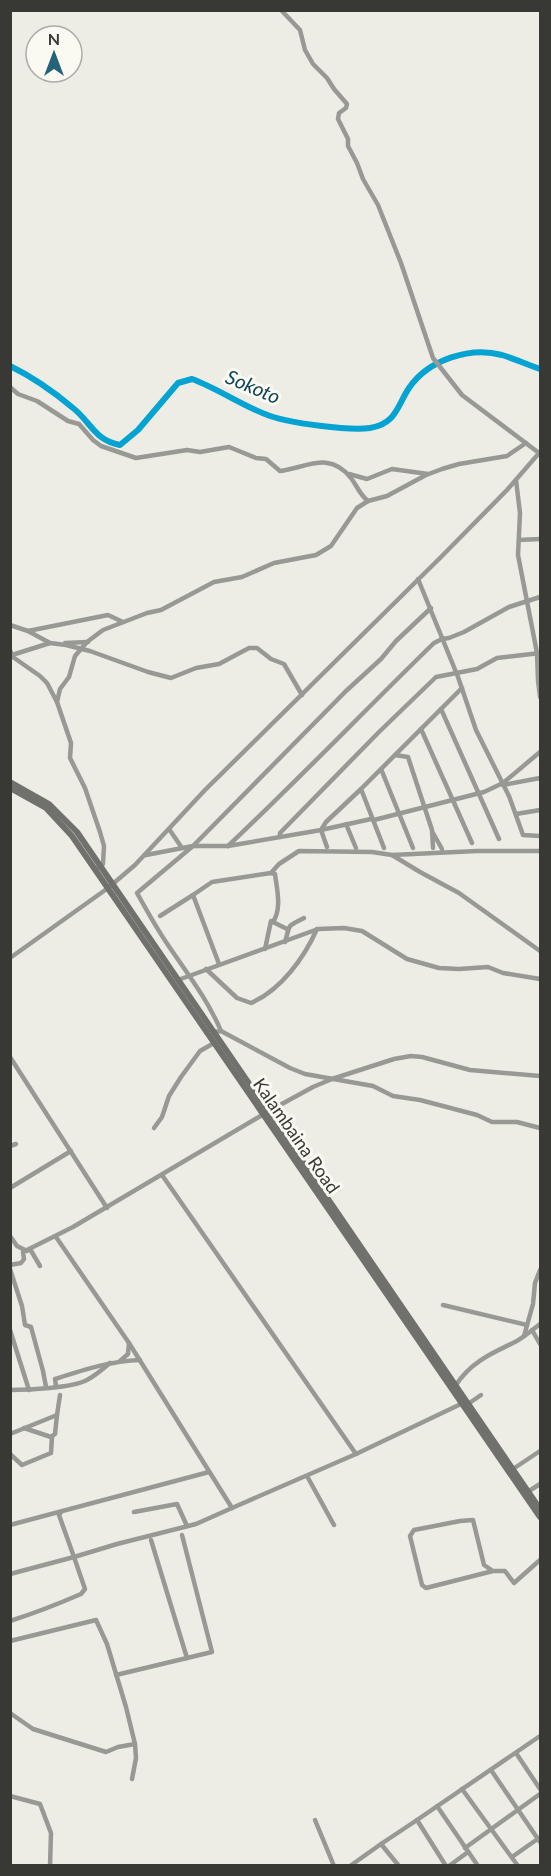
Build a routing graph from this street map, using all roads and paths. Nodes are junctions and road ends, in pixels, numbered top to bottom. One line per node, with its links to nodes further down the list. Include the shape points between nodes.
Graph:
1 (281, 10): 3 (street, via 300,30 305,50 347,104 338,119 402,263 433,358 462,395)
2 (10, 387): 6 (street, via 79,424 101,446 131,457 229,447 266,459 280,471 325,462)
3 (526, 443): 4 (street); 7 (street, via 507,456 459,464)
4 (539, 454): 5 (street); 8 (street)
5 (540, 462)
6 (346, 473): 7 (street, via 367,479 392,469); 9 (street)
7 (428, 475): 9 (street)
8 (516, 480): 11 (street); 12 (street)
9 (368, 501): 16 (street, via 357,508 331,546 316,555 274,563 242,577 214,582 162,610)
10 (540, 538): 11 (street)
11 (519, 540): 14 (street, via 521,575)
12 (418, 579): 15 (street); 28 (street)
13 (540, 597): 14 (street)
14 (528, 601): 19 (street); 25 (street)
15 (431, 608): 19 (street); 56 (street)
16 (123, 622): 18 (street, via 108,615); 20 (street)
17 (10, 625): 18 (street)
18 (28, 631): 21 (street)
19 (442, 639): 26 (street); 57 (street)
20 (88, 642): 22 (street); 23 (street)
21 (50, 643): 22 (street); 24 (street)
22 (60, 644): 23 (street)
23 (81, 649): 28 (street, via 171,678 257,648 284,664); 30 (street)
24 (11, 653): 30 (street, via 40,675)
25 (540, 653): 26 (street, via 497,658); 29 (street)
26 (457, 674): 27 (street); 53 (street, via 436,677)
27 (462, 688): 31 (street); 38 (street, via 476,730)
28 (302, 695): 49 (street)
29 (540, 696)
30 (57, 702): 68 (street, via 71,743 70,758 86,788 104,846 103,864)
31 (441, 709): 32 (street); 41 (street)
32 (421, 729): 34 (street); 42 (street)
33 (540, 752): 38 (street)
34 (394, 755): 35 (street); 43 (street, via 408,757)
35 (381, 769): 40 (street); 45 (street)
36 (540, 778): 38 (street)
37 (10, 782): 68 (main road, via 59,813)
38 (503, 784): 41 (street); 46 (street)
39 (10, 788): 68 (main road, Kalambaina Road, via 55,817)
40 (361, 789): 47 (street); 50 (street)
41 (480, 793): 42 (street); 54 (street)
42 (453, 799): 43 (street); 55 (street)
43 (425, 807): 45 (street); 51 (street)
44 (540, 810): 46 (street)
45 (399, 814): 47 (street); 62 (street)
46 (516, 814): 52 (street, via 523,835)
47 (374, 820): 48 (street); 61 (street)
48 (346, 824): 50 (street); 60 (street)
49 (170, 829): 59 (street); 66 (street)
50 (321, 830): 53 (street); 58 (street)
51 (432, 830): 63 (street); 64 (street)
52 (540, 836)
53 (280, 837): 57 (street)
54 (500, 839)
55 (472, 843)
56 (192, 846): 57 (street); 59 (street); 83 (street, via 137,893)
57 (228, 846)
58 (327, 847)
59 (182, 848): 66 (street)
60 (357, 848)
61 (384, 848)
62 (413, 848)
63 (433, 848)
64 (442, 849)
65 (540, 851): 67 (street)
66 (144, 855): 70 (street)
67 (392, 855): 69 (street, via 299,851); 79 (street, via 459,893)
68 (98, 868): 70 (main road, Kalambaina Road)
69 (271, 873): 71 (street, via 212,882); 74 (street, via 275,874 278,897)
70 (110, 886): 80 (street); 85 (main road); 87 (main road, Kalambaina Road)
71 (193, 895): 72 (street); 81 (street)
72 (160, 916)
73 (304, 918): 75 (street)
74 (273, 922): 75 (street); 78 (street)
75 (287, 929): 77 (street)
76 (317, 929): 77 (street); 82 (street, via 292,970 264,998 251,1003 237,998); 84 (street, via 362,931 407,959 439,968 488,967)
77 (285, 942): 78 (street)
78 (266, 949): 81 (street)
79 (540, 951)
80 (10, 958)
81 (219, 964): 82 (street)
82 (206, 969): 83 (street)
83 (190, 975): 85 (street); 86 (street, via 215,1017)
84 (540, 979)
85 (178, 980): 86 (main road)
86 (218, 1032): 91 (street, via 290,1068); 92 (main road)
87 (214, 1043): 92 (main road, Kalambaina Road); 93 (street, via 200,1052 182,1077)
88 (10, 1057): 89 (street)
89 (13, 1065): 95 (street)
90 (540, 1076): 91 (street, via 470,1070 411,1056)
91 (333, 1079): 92 (street); 94 (street, via 376,1087 396,1097 420,1100 492,1122 517,1122)
92 (266, 1113): 96 (street); 119 (main road); 126 (main road, Kalambaina Road)
93 (154, 1128)
94 (540, 1128)
95 (71, 1151): 97 (street); 98 (street)
96 (162, 1175): 98 (street); 133 (street)
97 (10, 1188)
98 (107, 1208): 100 (street)
99 (10, 1236): 101 (street, via 17,1246)
100 (56, 1237): 101 (street); 114 (street)
101 (29, 1250): 102 (street); 103 (street, via 23,1252 22,1262)
102 (40, 1266)
103 (10, 1267): 105 (street)
104 (540, 1270): 106 (street)
105 (13, 1283): 109 (street)
106 (537, 1289): 110 (street)
107 (443, 1305): 110 (street)
108 (540, 1323): 112 (street)
109 (24, 1325): 111 (street); 121 (street, via 31,1327)
110 (527, 1325): 113 (street)
111 (10, 1330): 123 (street)
112 (532, 1330): 113 (street); 115 (street)
113 (524, 1336): 119 (street, via 480,1360)
114 (129, 1343): 116 (street); 117 (street, via 128,1354)
115 (540, 1344)
116 (140, 1360): 117 (street); 135 (street)
117 (119, 1361): 118 (street)
118 (110, 1363): 120 (street, via 88,1380); 120 (street, via 55,1380)
119 (456, 1385): 126 (main road)
120 (56, 1386): 121 (street)
121 (46, 1387): 123 (street)
122 (10, 1390): 123 (street)
123 (29, 1390)
124 (60, 1395): 127 (street)
125 (481, 1395): 126 (street)
126 (465, 1403): 133 (street); 134 (main road); 143 (main road, Kalambaina Road)
127 (57, 1415): 128 (street); 130 (street)
128 (24, 1428): 129 (street); 130 (street)
129 (10, 1434)
130 (52, 1436): 132 (street, via 51,1453 22,1465)
131 (540, 1451): 134 (street)
132 (10, 1454)
133 (356, 1455): 136 (street)
134 (513, 1469): 138 (main road)
135 (209, 1472): 139 (street); 141 (street)
136 (307, 1476): 139 (street); 145 (street)
137 (540, 1484): 138 (street)
138 (528, 1491): 140 (main road)
139 (232, 1508): 146 (street)
140 (540, 1509)
141 (61, 1512): 144 (street); 149 (street)
142 (134, 1512): 146 (street, via 177,1504)
143 (540, 1517)
144 (10, 1525)
145 (334, 1525)
146 (187, 1526): 149 (street)
147 (182, 1535): 155 (street, via 212,1652)
148 (151, 1540): 155 (street)
149 (74, 1557): 152 (street); 153 (street, via 85,1589 81,1594)
150 (540, 1560): 151 (street, via 514,1583 505,1571)
151 (493, 1571): 151 (street, via 426,1588 410,1536 414,1530 473,1520 484,1565)
152 (10, 1574)
153 (10, 1621)
154 (10, 1641): 156 (street, via 96,1620)
155 (187, 1658): 156 (street)
156 (116, 1675): 159 (street)
157 (10, 1713): 159 (street, via 33,1729 106,1752)
158 (540, 1736): 160 (street)
159 (135, 1744): 162 (street)
160 (516, 1753): 161 (street); 164 (street)
161 (491, 1770): 163 (street); 168 (street)
162 (132, 1779)
163 (462, 1789): 167 (street); 171 (street)
164 (540, 1789)
165 (540, 1794): 168 (street)
166 (10, 1796): 177 (street, via 40,1804 51,1833)
167 (437, 1806): 170 (street); 174 (street)
168 (518, 1810): 171 (street); 172 (street)
169 (315, 1820): 178 (street)
170 (417, 1820): 173 (street); 181 (street)
171 (491, 1830): 174 (street); 175 (street)
172 (540, 1839): 175 (street)
173 (381, 1844): 179 (street); 180 (street)
174 (467, 1850): 181 (street); 182 (street)
175 (512, 1857): 176 (street)
176 (517, 1865)
177 (50, 1866)
178 (334, 1866)
179 (350, 1866)
180 (399, 1866)
181 (448, 1866)
182 (478, 1866)

